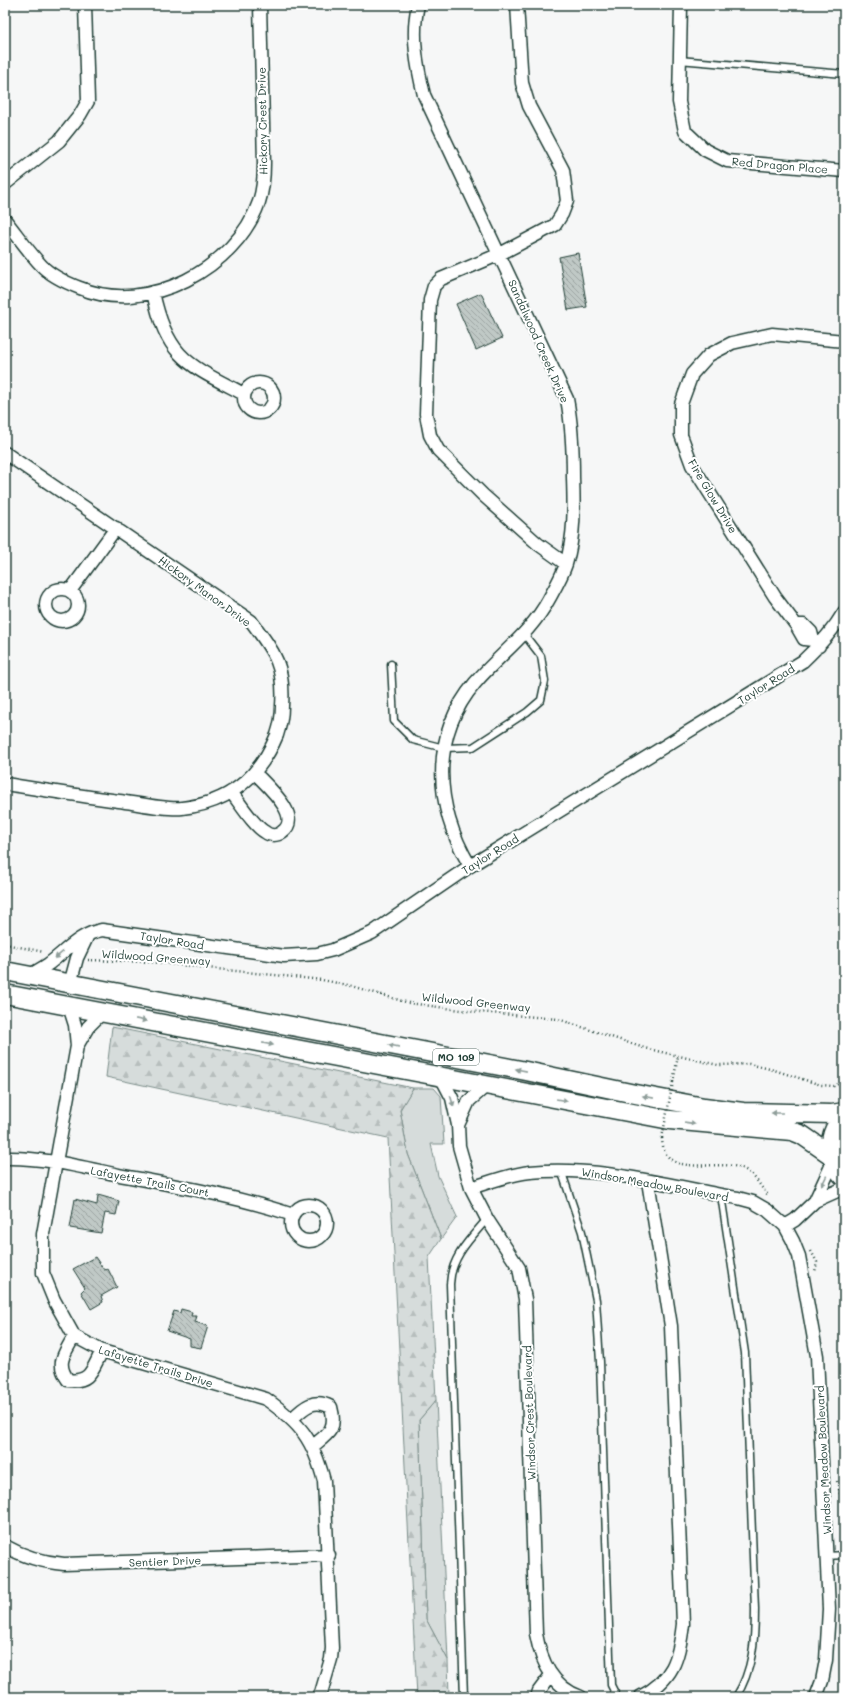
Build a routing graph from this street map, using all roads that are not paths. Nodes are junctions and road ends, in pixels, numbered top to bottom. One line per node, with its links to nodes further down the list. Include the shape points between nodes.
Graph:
1 (85, 5): 9 (street, via 88,100 59,142)
2 (260, 5): 12 (street, Hickory Crest Drive, via 264,163 259,202 236,243 219,259 184,282)
3 (418, 5): 11 (street, Sandalwood Creek Drive, via 414,27 418,70 424,95)
4 (517, 5): 11 (street, via 522,83 529,106 563,170 567,201 555,225)
5 (680, 5): 6 (street, Red Dragon Place)
6 (680, 60): 7 (lane); 8 (street, Red Dragon Place, via 679,102 685,132 705,150 727,161)
7 (844, 74)
8 (844, 170)
9 (5, 184)
10 (5, 220): 12 (street, Hickory Crest Drive, via 42,266 62,280 81,289 102,294 124,296)
11 (500, 254): 17 (street, Sandalwood Creek Drive, via 567,399 571,420 574,520); 17 (street, via 441,279 431,293 427,424 438,450 538,544)
12 (154, 292): 14 (street, via 164,332 179,353 196,368)
13 (844, 341): 21 (street, Fire Glow Drive, via 772,334 732,343 709,356 692,374 681,404 681,435 692,465 804,639)
14 (244, 394)
15 (5, 453): 16 (street, Hickory Manor Drive)
16 (116, 528): 18 (street); 24 (street, Hickory Manor Drive, via 251,621 274,655 282,673 279,730 264,762)
17 (566, 564): 20 (street, Sandalwood Creek Drive, via 542,611)
18 (70, 591)
19 (844, 612): 21 (street, Taylor Road, via 836,625)
20 (524, 634): 23 (street, Sandalwood Creek Drive, via 465,696 454,717); 23 (lane, via 541,656 545,681 541,700 473,747)
21 (816, 643): 27 (street, Taylor Road, via 803,661)
22 (391, 664): 23 (lane, via 394,721 413,740)
23 (444, 748): 27 (street, Sandalwood Creek Drive, via 442,794 448,817)
24 (255, 773): 26 (street, Hickory Manor Drive, via 245,784); 26 (street, via 287,810 290,821 284,831 274,835 264,832)
25 (5, 784): 26 (street, Hickory Manor Drive, via 68,795 181,808 212,801)
26 (231, 792)
27 (470, 866): 28 (street, Taylor Road, via 372,934 317,954 264,954 102,930)
28 (89, 934): 30 (street, Taylor Road, one-way to 30); 31 (street, via 77,958)
29 (5, 971): 30 (main road, MO 109)
30 (29, 976): 31 (main road, MO 109)
31 (70, 984): 33 (main road); 40 (main road, MO 109, one-way to 31, via 743,1112 704,1107 550,1075)
32 (5, 994): 33 (main road, MO 109)
33 (37, 1000): 34 (main road, MO 109)
34 (69, 1006): 35 (main road, MO 109); 36 (street, via 75,1025)
35 (102, 1013): 36 (street, via 88,1027); 37 (main road, MO 109, one-way to 37)
36 (77, 1046): 46 (street)
37 (441, 1077): 38 (main road, MO 109); 43 (street, Windsor Crest Boulevard, one-way to 43, via 452,1098)
38 (486, 1086): 43 (street, Windsor Crest Boulevard, via 468,1101); 45 (main road, MO 109, one-way to 45, via 670,1120 792,1131 802,1135)
39 (844, 1098): 40 (main road)
40 (799, 1112): 41 (main road, MO 109)
41 (844, 1112)
42 (844, 1116): 45 (main road, via 832,1136)
43 (458, 1125): 50 (street, Windsor Crest Boulevard, via 459,1146)
44 (5, 1158): 46 (street, Lafayette Trails Court)
45 (832, 1159): 48 (main road, MO 109); 53 (street, one-way to 53)
46 (55, 1162): 54 (street, Lafayette Trails Court, via 208,1192); 57 (street, via 43,1234 43,1273 54,1300)
47 (561, 1170): 49 (street, Windsor Meadow Boulevard, via 585,1170); 50 (street, Windsor Meadow Boulevard, via 515,1175); 70 (lane, via 582,1232 596,1300 611,1685)
48 (844, 1177)
49 (648, 1181): 52 (street, Windsor Meadow Boulevard); 71 (street, via 670,1326 683,1624 677,1658 670,1673 655,1688)
50 (471, 1188): 55 (street, Windsor Crest Boulevard)
51 (844, 1188): 53 (street)
52 (721, 1195): 56 (street, Windsor Meadow Boulevard, via 753,1202); 72 (lane, via 745,1360 755,1609 753,1650 745,1680)
53 (815, 1201): 56 (street)
54 (293, 1215)
55 (487, 1219): 65 (street, Windsor Crest Boulevard, via 519,1268 525,1298 536,1634 539,1653); 67 (lane, via 459,1253 450,1273)
56 (785, 1226): 64 (street, Windsor Meadow Boulevard, via 799,1256 817,1356)
57 (74, 1336): 58 (street, Lafayette Trails Drive); 58 (street, via 60,1363 62,1372 68,1380 79,1382 87,1377)
58 (102, 1351): 59 (street, Lafayette Trails Drive, via 266,1399)
59 (292, 1419): 60 (street, Lafayette Trails Drive); 60 (street, via 312,1403 323,1403 331,1407 334,1418 332,1429)
60 (313, 1446): 62 (street, Lafayette Trails Drive, via 324,1481)
61 (5, 1546): 62 (street, Sentier Drive, via 23,1556 48,1563 64,1564)
62 (328, 1555): 66 (street, Lafayette Trails Drive, via 332,1655)
63 (844, 1555): 64 (lane)
64 (827, 1556): 73 (street, Windsor Meadow Boulevard, via 828,1635 823,1674)
65 (551, 1675): 68 (street); 69 (street, Windsor Crest Boulevard)
66 (318, 1697)
67 (464, 1697)
68 (537, 1697)
69 (578, 1697)
70 (617, 1697)
71 (640, 1697)
72 (736, 1697)
73 (816, 1697)

